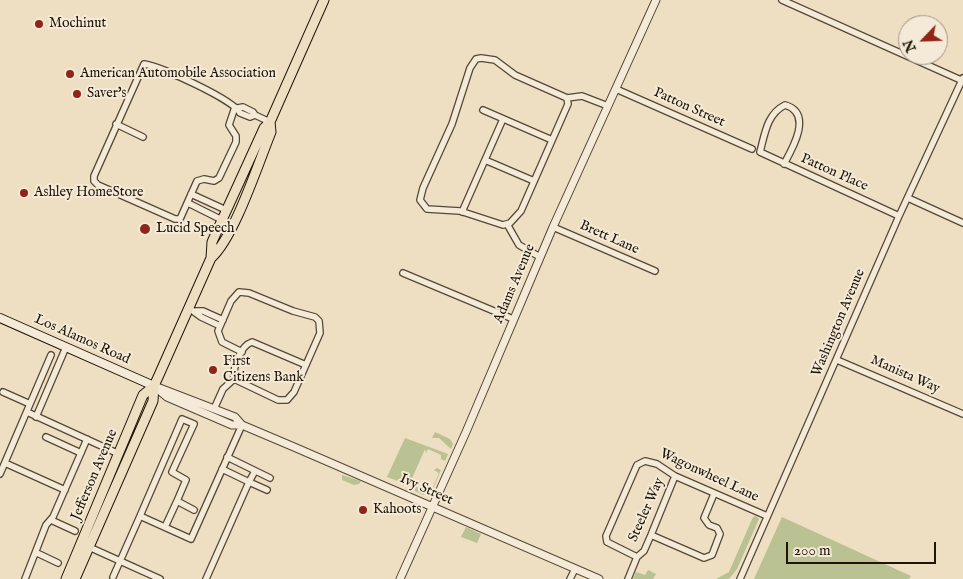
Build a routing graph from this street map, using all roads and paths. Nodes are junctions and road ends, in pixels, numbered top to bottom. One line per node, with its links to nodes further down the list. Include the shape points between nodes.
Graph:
1 (324, 0): 11 (main road, Jefferson Avenue)
2 (656, 0): 5 (street, Adams Avenue)
3 (782, 0): 4 (street)
4 (963, 80): 21 (street, Washington Avenue)
5 (616, 90): 7 (street, Adams Avenue); 15 (street, Patton Street)
6 (567, 98): 7 (street, via 577,96); 14 (street, via 568,104); 26 (street, via 516,75 495,60 476,59 470,68 452,124 420,195 422,206 427,209)
7 (608, 106): 32 (street, Adams Avenue)
8 (236, 108): 11 (street, via 243,107); 12 (street, via 217,95 144,64); 20 (street, via 229,125 236,142 222,172 214,181 197,181)
9 (483, 110): 10 (street)
10 (503, 119): 14 (street); 16 (street)
11 (270, 122): 19 (main road, Jefferson Avenue, via 264,128); 30 (main road, Jefferson Avenue, via 271,132)
12 (116, 124): 13 (street); 23 (street, via 94,176 95,183 175,219 182,217)
13 (143, 137)
14 (552, 140): 18 (street)
15 (752, 149)
16 (485, 160): 18 (street); 26 (street)
17 (784, 164): 17 (street, Patton Place, via 760,152 769,118 785,105 799,116 799,132); 27 (street, Patton Place)
18 (534, 182): 31 (street, via 521,211)
19 (236, 189): 25 (main road, Jefferson Avenue); 30 (main road, via 229,220)
20 (192, 194): 22 (street); 23 (street)
21 (908, 198): 27 (street, Washington Avenue); 29 (street)
22 (204, 200): 24 (street); 25 (street)
23 (188, 203): 24 (street)
24 (200, 209): 28 (street)
25 (226, 210): 28 (main road, Jefferson Avenue)
26 (462, 212): 31 (street, via 496,224)
27 (899, 216): 44 (street, Washington Avenue)
28 (222, 220): 34 (main road, Jefferson Avenue, via 212,242)
29 (963, 223)
30 (234, 224): 34 (main road, Jefferson Avenue, via 221,250)
31 (507, 224): 33 (street, via 519,245)
32 (553, 227): 33 (street, Adams Avenue); 35 (street, Brett Lane)
33 (540, 257): 40 (street, Adams Avenue)
34 (211, 258): 37 (main road, Jefferson Avenue)
35 (655, 271)
36 (403, 272): 40 (street)
37 (192, 310): 39 (street); 41 (street); 48 (main road, Jefferson Avenue)
38 (0, 318): 42 (main road, Los Alamos Road)
39 (223, 320): 41 (street); 46 (street, via 239,292 315,316 320,333)
40 (513, 320): 72 (street, Adams Avenue)
41 (220, 326): 43 (street, via 222,342)
42 (66, 347): 45 (street); 48 (main road, Los Alamos Road)
43 (242, 352): 46 (street, via 248,344 258,344); 47 (street, via 234,370)
44 (838, 360): 53 (street, Manista Way); 75 (street, Washington Avenue)
45 (58, 365): 50 (street, via 50,358); 54 (street)
46 (306, 365): 47 (street, via 288,399 278,400)
47 (234, 379): 51 (street, via 224,387)
48 (154, 386): 51 (street, Ivy Street); 55 (street, Ivy Street, via 167,398 232,425); 59 (main road, Jefferson Avenue, via 143,395); 80 (main road, Jefferson Avenue, via 154,401)
49 (3, 392): 50 (street)
50 (30, 404): 52 (street)
51 (214, 409): 55 (street, Ivy Street, via 235,417)
52 (27, 412): 54 (street); 61 (street)
53 (963, 414)
54 (36, 417): 57 (street)
55 (242, 425): 60 (street); 72 (street, Ivy Street)
56 (46, 437): 58 (street)
57 (87, 439): 58 (street); 59 (street)
58 (81, 453): 68 (street)
59 (120, 454): 82 (main road, Jefferson Avenue)
60 (227, 458): 62 (street); 63 (street)
61 (5, 463): 64 (street); 68 (street)
62 (222, 469): 67 (street); 77 (street, via 191,540)
63 (255, 471): 66 (street); 67 (street)
64 (0, 474)
65 (675, 476): 70 (street, Wagonwheel Lane); 79 (street, Steeler Way); 83 (street, Wagonwheel Lane, via 658,464 645,461 637,465 606,536 607,542)
66 (270, 478)
67 (249, 482): 69 (street); 92 (street)
68 (65, 490): 76 (street)
69 (267, 490)
70 (714, 494): 75 (street, Wagonwheel Lane); 79 (street, via 704,518 720,534 712,555 704,558)
71 (177, 501): 73 (street); 74 (street, via 186,480 172,472 194,424 182,419); 77 (street)
72 (432, 507): 86 (street, Ivy Street); 93 (street, Adams Avenue)
73 (194, 510)
74 (140, 516): 77 (street); 84 (street)
75 (767, 516): 97 (street, Washington Avenue)
76 (50, 520): 78 (street); 81 (street, via 37,546)
77 (165, 527)
78 (75, 531)
79 (651, 536): 83 (street, Steeler Way, via 644,551)
80 (89, 547): 84 (street); 87 (main road, Jefferson Avenue)
81 (37, 553): 85 (street); 89 (street)
82 (77, 554): 87 (main road); 90 (main road, Jefferson Avenue)
83 (636, 557): 96 (street, Steeler Way)
84 (120, 561): 88 (street); 91 (street)
85 (58, 563)
86 (575, 569): 94 (street); 95 (street, Ivy Street)
87 (76, 576)
88 (113, 577)
89 (25, 579)
90 (66, 579)
91 (160, 579)
92 (206, 579)
93 (400, 579)
94 (570, 579)
95 (599, 579)
96 (628, 579)
97 (740, 579)

